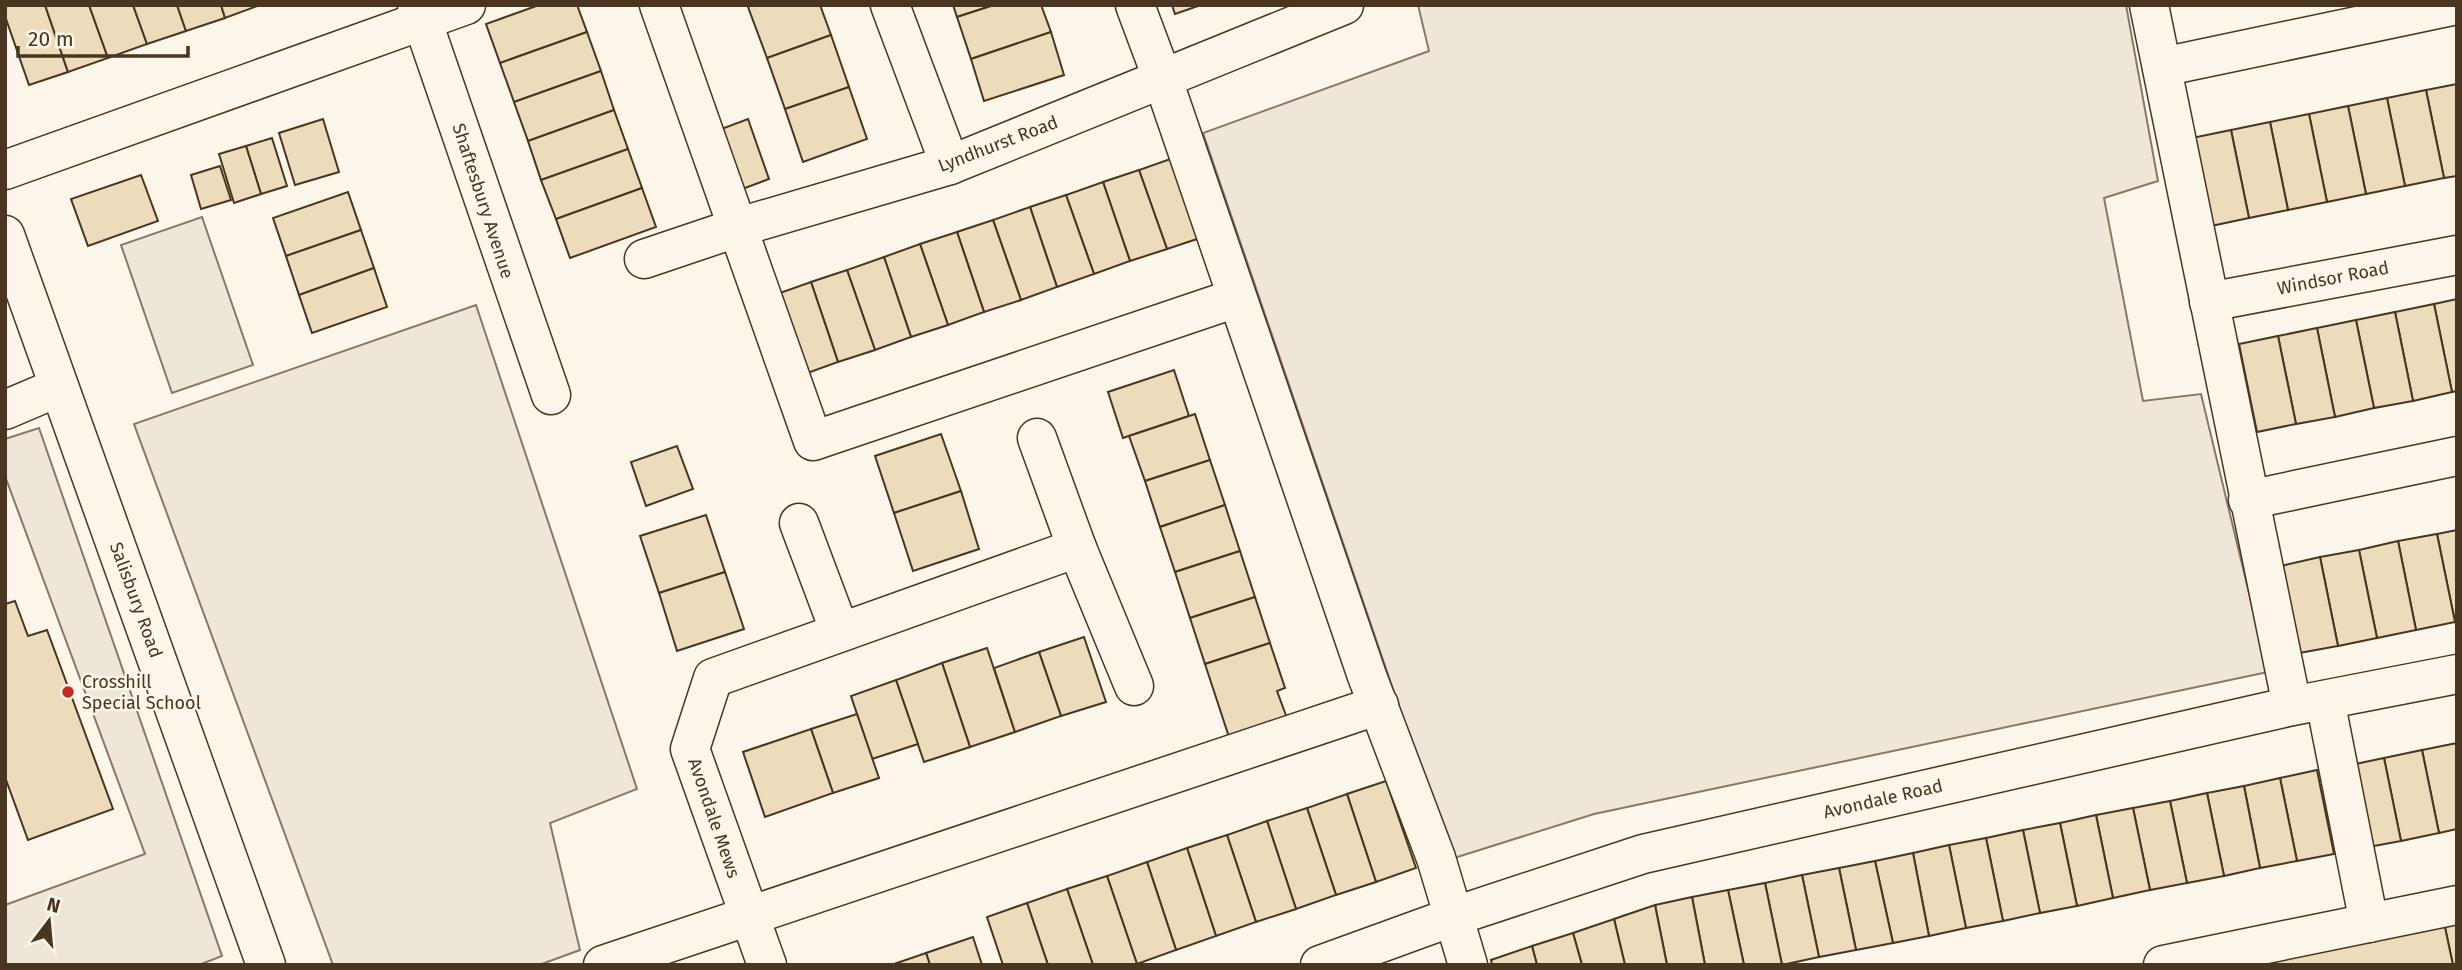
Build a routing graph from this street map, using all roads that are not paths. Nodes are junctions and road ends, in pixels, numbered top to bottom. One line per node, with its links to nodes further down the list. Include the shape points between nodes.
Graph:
1 (466, 5): 8 (street)
2 (659, 5): 13 (street)
3 (890, 5): 11 (street)
4 (1135, 5): 10 (street)
5 (1344, 5): 10 (street, Lyndhurst Road)
6 (2149, 5): 9 (street)
7 (2457, 5): 9 (street)
8 (420, 13): 12 (street); 20 (street, Shaftesbury Avenue)
9 (2162, 67): 18 (street)
10 (1163, 79): 11 (street, Lyndhurst Road); 17 (street)
11 (950, 165): 13 (street, Lyndhurst Road)
12 (5, 170)
13 (739, 227): 16 (street, Lyndhurst Road); 17 (street, via 813,441)
14 (5, 235): 19 (street, Salisbury Road)
15 (2457, 255): 18 (street, Windsor Road)
16 (644, 259)
17 (1236, 298): 31 (street)
18 (2208, 302): 24 (street)
19 (60, 387): 21 (street); 36 (street, Salisbury Road)
20 (551, 396)
21 (5, 410)
22 (1037, 438): 26 (street)
23 (2457, 456): 24 (street)
24 (2248, 500): 30 (street)
25 (799, 523): 27 (street)
26 (1077, 548): 27 (street, Avondale Mews); 29 (street)
27 (840, 632): 34 (street, Avondale Mews, via 713,678 701,714 690,749)
28 (2457, 674): 30 (street, Avondale Road)
29 (1134, 686)
30 (2308, 703): 33 (street, Avondale Road, via 1643,854); 35 (street)
31 (1378, 705): 33 (street); 34 (street)
32 (2457, 905): 35 (street)
33 (1455, 916): 39 (street, Avondale Road); 40 (street)
34 (749, 917): 37 (street); 38 (street, Avondale Mews)
35 (2369, 923): 41 (street)
36 (262, 963)
37 (603, 965)
38 (767, 965)
39 (1320, 965)
40 (1468, 965)
41 (2163, 965)

